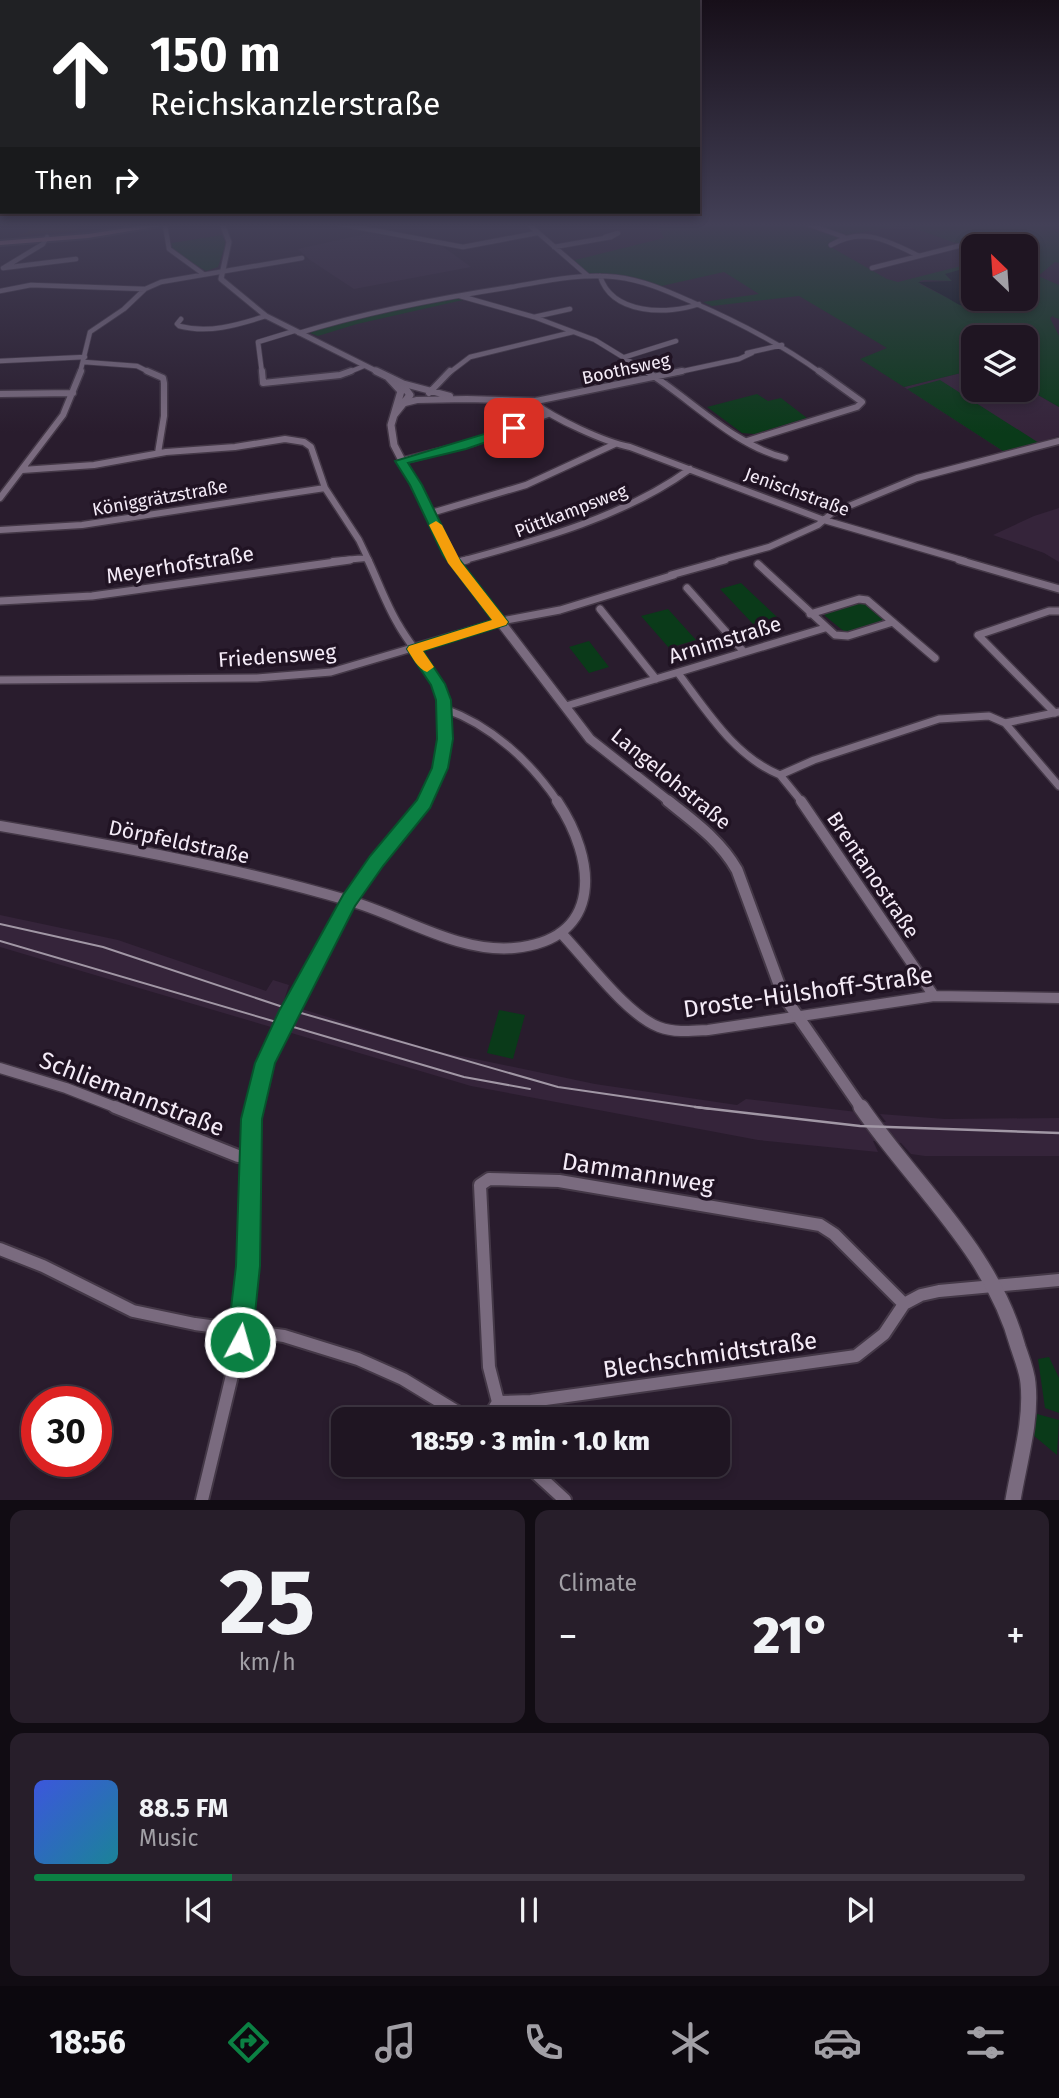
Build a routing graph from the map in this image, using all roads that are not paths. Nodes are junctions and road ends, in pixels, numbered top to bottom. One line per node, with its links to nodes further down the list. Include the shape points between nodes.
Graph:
1 (141, 293): 17 (street, via 90,332)
2 (238, 293): 9 (street)
3 (479, 293): 6 (street)
4 (611, 293): 7 (street, via 650,311)
5 (671, 293): 7 (street)
6 (460, 296): 10 (street); 13 (street)
7 (699, 304): 15 (street)
8 (570, 309): 10 (street)
9 (267, 316): 11 (street, via 205,330 179,326); 13 (street)
10 (534, 317): 12 (street)
11 (181, 319)
12 (573, 331): 16 (street); 22 (street, via 470,357)
13 (296, 332): 19 (street); 19 (street, via 258,342 263,383 340,375)
14 (677, 341): 16 (street)
15 (782, 345): 20 (street, Boothsweg); 28 (street, via 862,404)
16 (625, 357): 20 (street)
17 (84, 359): 18 (street); 21 (street); 30 (street, via 131,365 161,376 166,384)
18 (0, 361)
19 (364, 366): 24 (street, via 388,377)
20 (656, 377): 26 (street, Boothsweg); 28 (street)
21 (73, 393): 23 (street); 36 (street, via 57,425)
22 (429, 393): 24 (street, Jenischstraße); 24 (street, Jenischstraße); 25 (street, Jenischstraße)
23 (0, 394)
24 (405, 394): 25 (street, Jenischstraße, via 421,400); 35 (street, Langelohstraße, via 390,425)
25 (467, 399): 26 (street, Jenischstraße)
26 (535, 402): 27 (street, Jenischstraße)
27 (548, 414): 31 (street, Jenischstraße); 35 (street, via 472,443)
28 (747, 441): 34 (street, via 769,456)
29 (1059, 442): 41 (street, Friedensweg, via 930,474)
30 (162, 444): 32 (street); 33 (street)
31 (615, 444): 37 (street, Jenischstraße); 40 (street, via 513,492)
32 (176, 451): 33 (street); 38 (street, via 299,440 311,447)
33 (158, 453): 36 (street, via 106,464)
34 (785, 458)
35 (401, 461): 40 (street, Langelohstraße)
36 (22, 470): 39 (street)
37 (690, 470): 41 (street, Jenischstraße); 44 (street, Püttkampsweg, via 657,493 569,528)
38 (325, 488): 42 (street, Königgrätzstraße, via 84,525); 43 (street)
39 (0, 498)
40 (430, 513): 44 (street, Langelohstraße)
41 (824, 520): 47 (street, Jenischstraße); 52 (street, Friedensweg, via 769,547 560,610)
42 (0, 530)
43 (366, 558): 48 (street, Meyerhofstraße, via 96,596); 55 (street)
44 (455, 563): 52 (street, Langelohstraße)
45 (758, 564): 51 (street)
46 (687, 589): 56 (street)
47 (1059, 589)
48 (0, 601)
49 (600, 609): 59 (street)
50 (1059, 611): 63 (street, via 978,635)
51 (810, 614): 53 (street, Arnimstraße, via 863,599); 54 (street)
52 (501, 622): 55 (street, Friedensweg); 61 (street, Langelohstraße)
53 (893, 622): 54 (street, Arnimstraße, via 848,636); 57 (street, Arnimstraße)
54 (825, 628): 56 (street, Arnimstraße)
55 (414, 649): 60 (street, Friedensweg, via 346,669 277,677); 62 (street, via 438,684)
56 (744, 652): 58 (street, Arnimstraße)
57 (935, 658)
58 (678, 673): 59 (street, Arnimstraße); 65 (street, via 751,761)
59 (656, 679): 61 (street, Arnimstraße)
60 (0, 680)
61 (566, 706): 72 (street, Langelohstraße, via 598,747 685,813 727,852 779,987)
62 (445, 709): 68 (street, via 440,768 430,793); 69 (street, via 464,715 517,756 551,793 576,832 584,857 584,899 576,918)
63 (1057, 713): 64 (street)
64 (1005, 723): 65 (street, via 989,716 939,719); 66 (street)
65 (780, 775): 70 (street, Brentanostraße, via 813,816)
66 (1059, 786)
67 (0, 826): 68 (street, Dörpfeldstraße, via 128,847)
68 (349, 901): 69 (street, Dörpfeldstraße, via 486,947 515,948); 74 (street, via 270,1050 252,1115)
69 (561, 933): 72 (street, Droste-Hülshoff-Straße, via 632,1012 652,1026 697,1031)
70 (934, 996): 71 (street, Droste-Hülshoff-Straße); 72 (street, Droste-Hülshoff-Straße)
71 (1059, 998)
72 (798, 1016): 77 (street, Langelohstraße, via 892,1150 946,1212)
73 (0, 1068): 74 (street, Schliemannstraße, via 66,1088 237,1156)
74 (249, 1156): 79 (street, via 248,1266)
75 (0, 1249): 79 (street, via 133,1311)
76 (1059, 1280): 77 (street)
77 (993, 1284): 78 (street, via 921,1295); 86 (street, Langelohstraße, via 1010,1317 1028,1382)
78 (904, 1304): 80 (street, Blechschmidtstraße, via 880,1340 856,1356); 80 (street, Dammannweg, via 820,1225 559,1181 489,1180 480,1185 489,1367)
79 (241, 1328): 81 (street, via 358,1359); 84 (street)
80 (498, 1402): 82 (street)
81 (449, 1407)
82 (495, 1407)
83 (540, 1477): 85 (street)
84 (202, 1500)
85 (565, 1500)
86 (1013, 1500)

